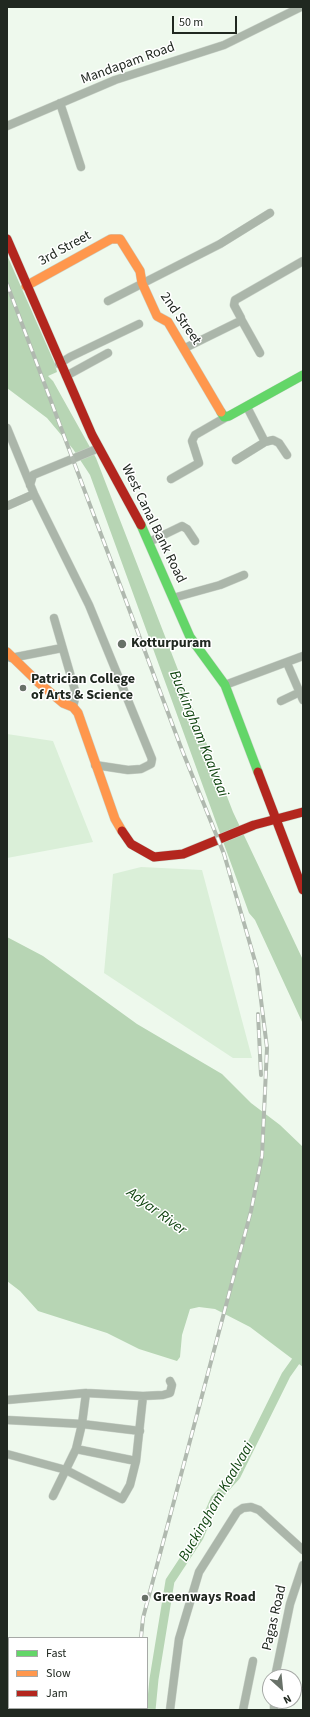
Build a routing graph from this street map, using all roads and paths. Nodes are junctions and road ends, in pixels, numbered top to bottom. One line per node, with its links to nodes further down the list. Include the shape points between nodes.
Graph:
1 (301, 7): 2 (street, Mandapam Road, via 224,45 115,80)
2 (60, 103): 3 (street, Mandapam Road); 4 (street)
3 (7, 126)
4 (81, 167)
5 (270, 213): 9 (street, via 220,244)
6 (117, 238): 9 (street, 2nd Street, via 123,240 140,271); 10 (street, 3rd Street)
7 (7, 239): 10 (street, West Canal Bank Road)
8 (303, 261): 12 (street, via 235,300 234,305)
9 (142, 283): 11 (street); 14 (street, 2nd Street, via 157,316 168,322)
10 (26, 286): 17 (street, West Canal Bank Road)
11 (108, 301)
12 (241, 320): 14 (street); 15 (street)
13 (139, 324): 17 (street)
14 (185, 348): 21 (street, 2nd Street)
15 (260, 352)
16 (108, 353): 19 (street)
17 (59, 364): 19 (street, West Canal Bank Road)
18 (303, 375): 20 (street)
19 (66, 376): 24 (street, West Canal Bank Road)
20 (247, 407): 21 (street); 23 (street)
21 (227, 416): 27 (street, via 195,435 192,441 199,463)
22 (7, 428): 28 (street)
23 (265, 442): 25 (street, via 273,440 279,443); 26 (street)
24 (96, 449): 28 (street, via 37,473 31,477); 32 (street, West Canal Bank Road, via 136,514)
25 (287, 455)
26 (236, 460)
27 (171, 479)
28 (30, 485): 29 (street)
29 (34, 494): 30 (street); 44 (street, via 89,605 152,759 151,764 141,769 128,770)
30 (7, 506)
31 (195, 541): 32 (street, via 182,526)
32 (149, 542): 34 (street, West Canal Bank Road)
33 (244, 575): 34 (street, via 220,585)
34 (173, 598): 40 (street, West Canal Bank Road, via 190,636)
35 (54, 618): 36 (street)
36 (62, 648): 37 (street); 43 (street, via 76,694)
37 (9, 655): 43 (street, via 63,703)
38 (303, 656): 39 (street)
39 (287, 663): 40 (street); 41 (street)
40 (225, 685): 46 (street, West Canal Bank Road)
41 (301, 696): 42 (street)
42 (281, 701)
43 (73, 707): 44 (street, via 80,716)
44 (96, 765): 46 (street, via 115,819 131,844 154,857 183,854)
45 (303, 812): 46 (street)
46 (276, 818): 47 (street, West Canal Bank Road)
47 (300, 876): 48 (street, West Canal Bank Road)
48 (303, 890)
49 (170, 1381): 51 (street, via 171,1390 167,1395)
50 (86, 1393): 51 (street); 52 (street); 54 (street)
51 (143, 1396): 55 (street)
52 (7, 1400)
53 (7, 1420): 54 (street)
54 (82, 1424): 55 (street); 56 (street)
55 (140, 1431): 58 (street)
56 (76, 1449): 58 (street); 59 (street)
57 (7, 1454): 59 (street)
58 (136, 1461): 59 (street, via 130,1485 122,1499)
59 (66, 1470): 60 (street)
60 (53, 1496)
61 (303, 1550): 65 (street, via 259,1510 251,1507 237,1512 198,1572 179,1638)
62 (303, 1565): 64 (street, Pagas Road, via 290,1604)
63 (253, 1662): 66 (street)
64 (277, 1669)
65 (170, 1710)
66 (243, 1710)

